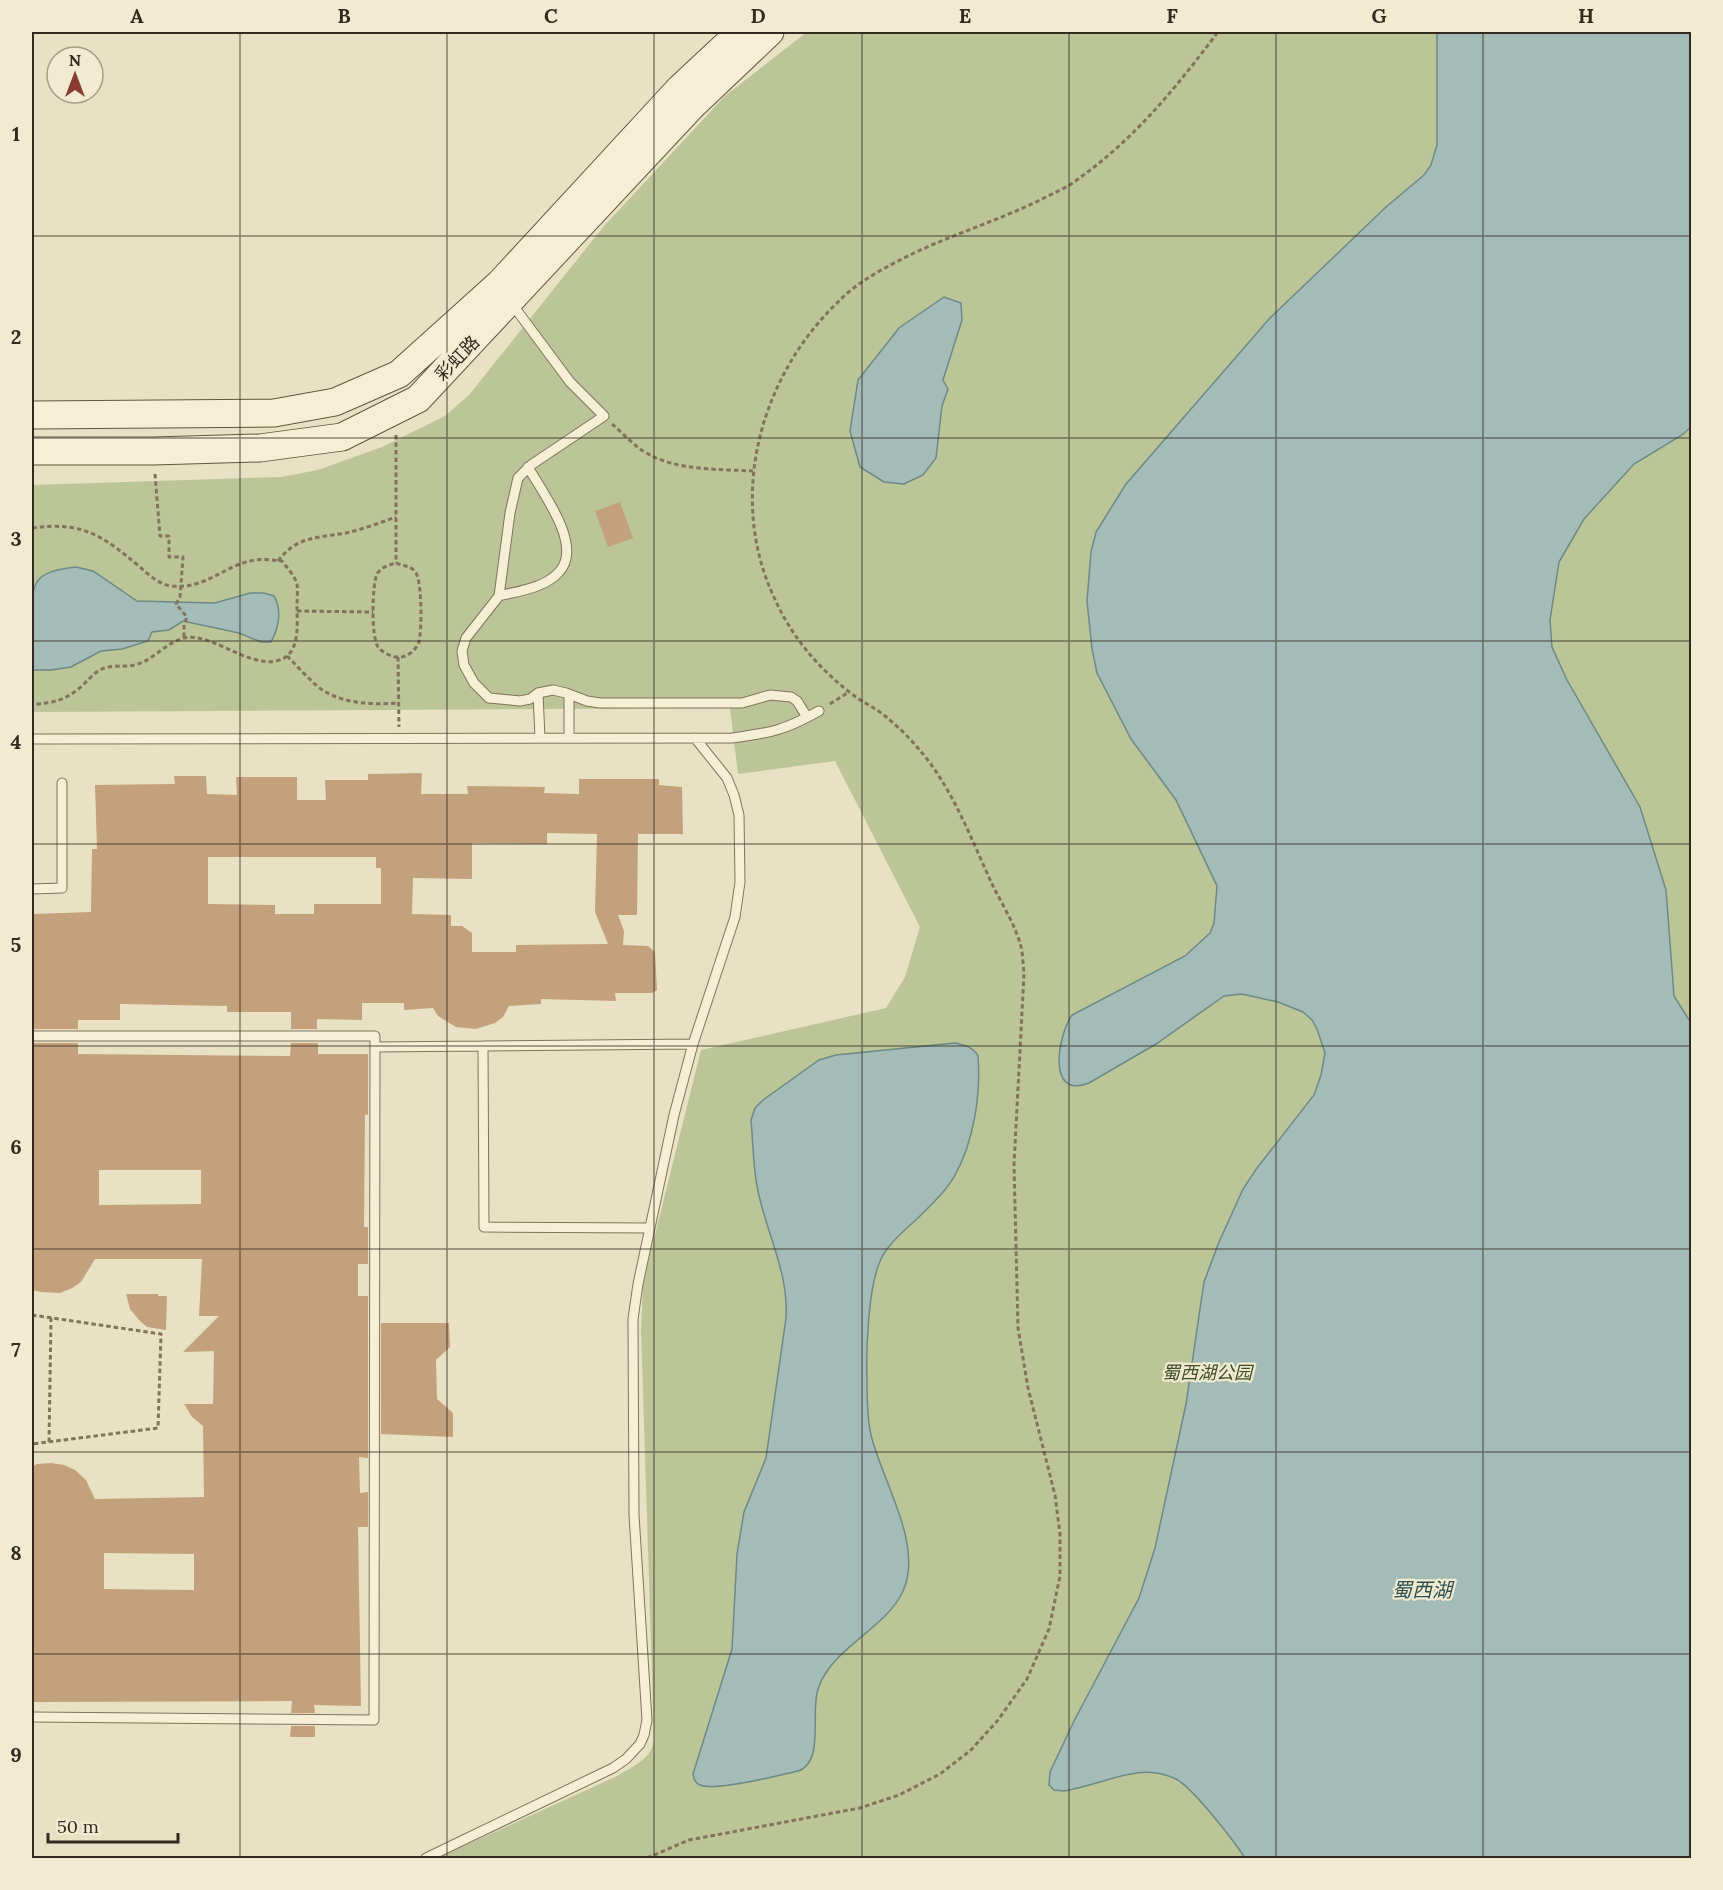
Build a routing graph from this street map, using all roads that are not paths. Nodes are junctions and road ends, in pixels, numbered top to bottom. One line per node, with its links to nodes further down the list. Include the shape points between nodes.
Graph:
1 (740, 32): 4 (main road, 彩虹路, via 680,88 500,283 399,374 335,402 274,413)
2 (770, 32): 3 (main road, 彩虹路, via 691,106)
3 (510, 302): 5 (main road, 彩虹路, via 418,399 342,437 260,448); 6 (lane, via 570,382 604,417)
4 (32, 415)
5 (32, 451)
6 (528, 467): 7 (lane, via 515,486); 7 (lane, via 563,529 568,552 554,576 532,588)
7 (499, 596): 8 (lane, via 466,638 462,651 464,665 489,698 520,701)
8 (538, 693): 9 (lane, via 553,690); 12 (lane)
9 (569, 694): 11 (lane, via 600,703 742,703 783,695 797,701); 13 (lane)
10 (819, 711): 11 (lane)
11 (807, 717): 14 (lane, via 769,734)
12 (540, 738): 13 (lane); 15 (lane)
13 (569, 738): 14 (lane)
14 (695, 738): 19 (lane, via 727,778 734,795 739,815 740,882 735,917)
15 (32, 739)
16 (62, 783): 17 (lane, via 62,888)
17 (32, 889)
18 (32, 1036): 21 (lane, via 375,1036)
19 (693, 1044): 20 (lane); 22 (lane)
20 (483, 1046): 21 (lane); 22 (lane, via 484,1227)
21 (375, 1047): 23 (lane, via 374,1720)
22 (650, 1228): 24 (lane, via 633,1330 634,1504 647,1720 644,1736 626,1759 613,1768)
23 (32, 1717)
24 (426, 1858)

